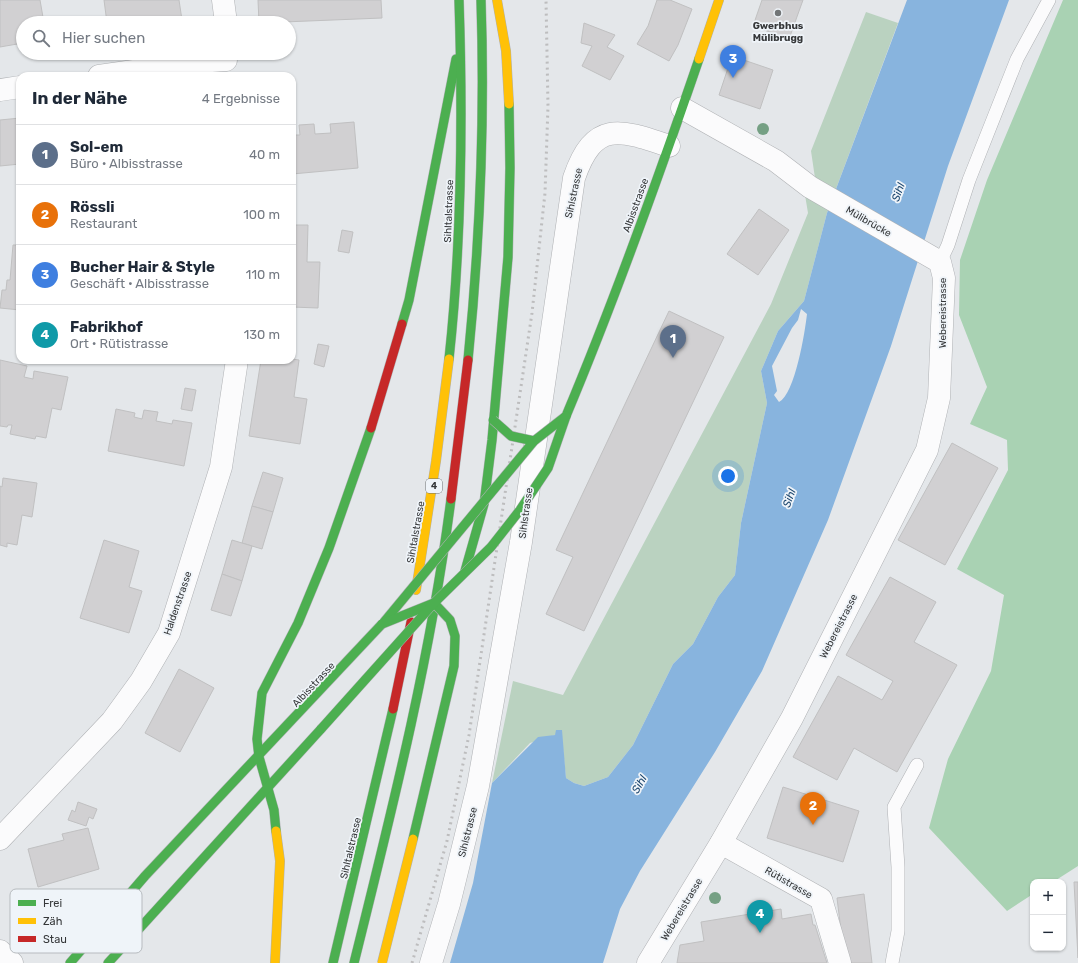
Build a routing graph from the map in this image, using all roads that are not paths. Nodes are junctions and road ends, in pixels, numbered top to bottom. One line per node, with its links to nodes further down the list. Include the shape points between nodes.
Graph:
1 (223, 0): 7 (street)
2 (459, 0): 8 (main road, Sihltalstrasse / 4)
3 (481, 0): 39 (main road, 4, via 482,169 478,256 472,332 453,486 430,630 378,867)
4 (497, 0): 18 (main road, via 504,27 510,105 511,181 502,339)
5 (719, 0): 13 (main road, Albisstrasse)
6 (1049, 0): 15 (lane, via 1017,59 969,180 948,245)
7 (225, 16)
8 (460, 37): 24 (main road, via 409,300 380,402 329,548 298,623 262,693 257,739); 38 (main road, Sihltalstrasse / 4, via 461,174 458,254 452,331 434,483 384,750)
9 (227, 63): 10 (street, via 197,62)
10 (127, 72)
11 (16, 88): 12 (street)
12 (0, 90)
13 (682, 108): 14 (main road, Albisstrasse); 15 (street, Mülibrücke, via 776,161 810,187)
14 (669, 146): 17 (main road, Albisstrasse); 41 (street, Sihlstrasse, via 627,134 609,133 597,139 586,150 574,178 521,542 478,786 449,904)
15 (934, 259): 28 (street, Webereistrasse, via 944,278 939,398 927,450 792,718)
16 (235, 364): 27 (street, Haldenstrasse, via 221,466 169,633 112,722)
17 (566, 416): 19 (main road, Albisstrasse, bridge); 21 (main road, Albisstrasse, bridge, via 548,468 491,547)
18 (493, 420): 19 (main road, bridge, via 511,436); 20 (main road, bridge)
19 (534, 441): 20 (main road, Albisstrasse, bridge)
20 (484, 503): 21 (main road); 23 (main road, Albisstrasse, bridge)
21 (465, 571): 22 (main road, Albisstrasse, bridge)
22 (434, 603): 23 (main road, bridge); 26 (main road, Albisstrasse, bridge); 40 (main road, bridge, via 450,620 455,636 454,666)
23 (382, 624): 24 (main road, Albisstrasse)
24 (259, 756): 26 (main road); 29 (main road, Albisstrasse)
25 (917, 765): 44 (lane, via 894,807 898,867 898,931)
26 (267, 788): 30 (main road, Albisstrasse); 37 (main road, via 274,810 280,861)
27 (0, 839)
28 (721, 843): 42 (street, Webereistrasse); 43 (street, Rütistrasse, via 821,899)
29 (135, 889)
30 (142, 926)
31 (0, 951): 34 (street)
32 (78, 953): 35 (main road, Albisstrasse)
33 (117, 953): 36 (main road, Albisstrasse)
34 (12, 963)
35 (70, 963)
36 (108, 963)
37 (275, 963)
38 (333, 963)
39 (354, 963)
40 (382, 963)
41 (431, 963)
42 (648, 963)
43 (840, 963)
44 (892, 963)

